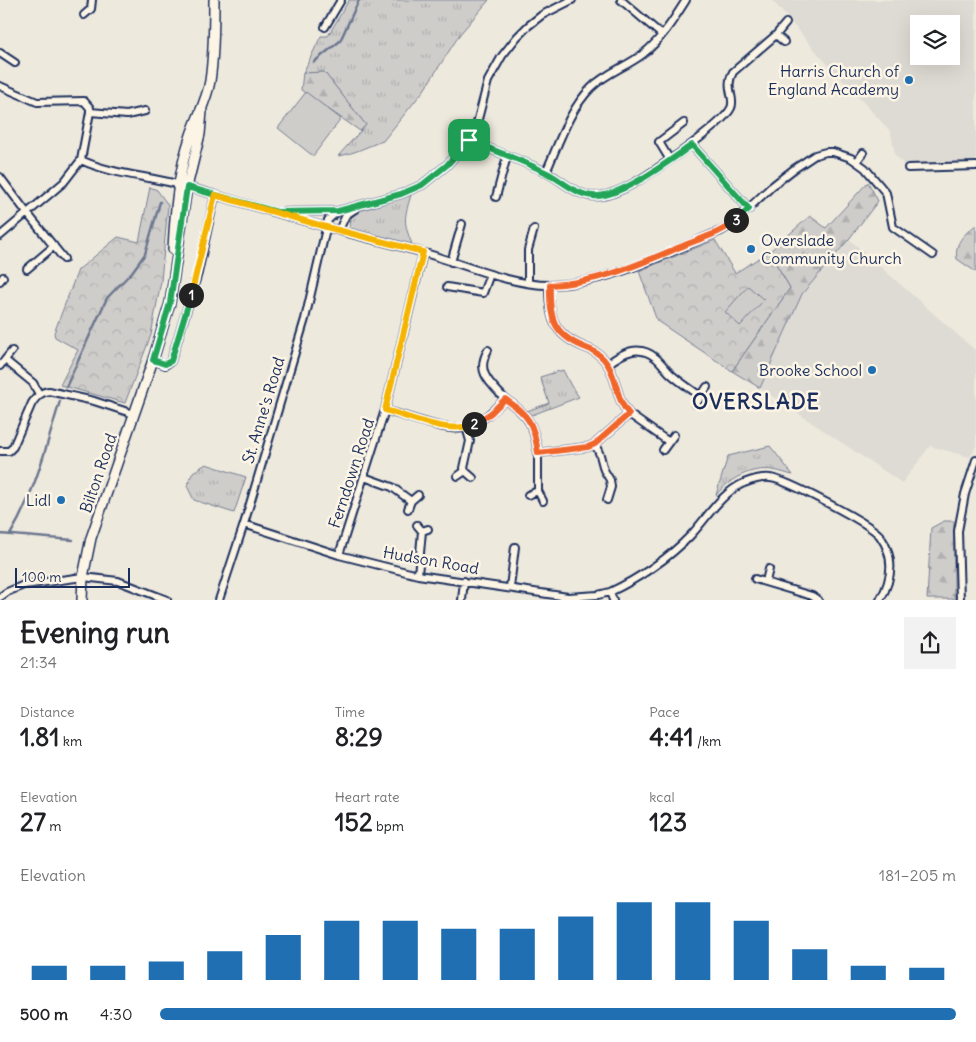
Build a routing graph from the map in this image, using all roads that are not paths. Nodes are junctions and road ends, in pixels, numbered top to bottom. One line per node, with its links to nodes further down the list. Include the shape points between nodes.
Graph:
1 (92, 0): 7 (street, via 91,9)
2 (214, 0): 17 (main road, Bilton Road, via 214,48)
3 (340, 0): 9 (street)
4 (572, 0): 20 (street, via 528,26 502,56 488,81)
5 (621, 0): 10 (street)
6 (686, 0): 10 (street)
7 (84, 15)
8 (786, 23): 11 (street)
9 (325, 27)
10 (662, 35): 29 (street, via 643,54 602,78 580,100)
11 (776, 35): 12 (street); 21 (street, via 733,72 728,85 733,104 731,110)
12 (784, 42)
13 (0, 53): 14 (street)
14 (15, 63)
15 (0, 86): 18 (street, via 37,102 84,101)
16 (145, 111): 18 (street, via 127,116)
17 (202, 111): 31 (main road, Bilton Road, via 200,134); 31 (main road, Bilton Road, via 191,135)
18 (90, 112): 24 (street)
19 (684, 123): 25 (street, via 659,142)
20 (469, 140): 23 (street); 34 (street, via 447,165 422,185)
21 (692, 145): 25 (street); 35 (street)
22 (863, 153): 26 (street)
23 (507, 156): 29 (street); 33 (street)
24 (81, 160): 31 (street); 38 (street, via 64,182)
25 (670, 160): 29 (street, via 629,186 592,197)
26 (857, 161): 35 (street, via 833,152 815,155 771,187); 46 (street, via 886,193 893,227)
27 (976, 166): 28 (street)
28 (908, 168)
29 (546, 172)
30 (0, 177): 38 (street)
31 (183, 186): 32 (street); 59 (main road, Bilton Road, via 170,303)
32 (215, 195): 37 (street); 59 (street, via 198,273 171,361 165,364)
33 (496, 198)
34 (358, 206): 36 (street); 42 (street, via 346,215)
35 (749, 209): 52 (street, via 731,225 636,266 581,282)
36 (338, 211): 37 (street); 40 (street)
37 (277, 212): 40 (street)
38 (26, 213): 43 (street); 44 (street)
39 (462, 224): 48 (street)
40 (326, 227): 42 (street); 91 (street, St. Anne's Road, via 305,318)
41 (534, 229): 51 (street, via 528,250)
42 (339, 230): 45 (street)
43 (0, 236)
44 (54, 246): 47 (street); 49 (street)
45 (423, 252): 48 (street); 67 (street, Ferndown Road)
46 (933, 255)
47 (64, 258)
48 (451, 262): 50 (street)
49 (27, 269)
50 (490, 274): 51 (street); 53 (street, via 483,293)
51 (528, 283): 52 (street)
52 (550, 285): 60 (street, via 550,309 561,334 596,353)
53 (447, 287)
54 (488, 350): 57 (street)
55 (12, 351): 58 (street)
56 (476, 356): 57 (street)
57 (483, 358): 65 (street, via 486,377)
58 (5, 360): 61 (street); 63 (street, via 33,383)
59 (153, 360): 68 (main road, Bilton Road)
60 (608, 364): 64 (street, via 629,350 644,352 657,359); 69 (street, via 620,402)
61 (0, 366)
62 (707, 387): 64 (street)
63 (39, 394): 68 (street, via 49,391); 75 (street, via 13,447)
64 (700, 396): 66 (street)
65 (505, 399): 70 (street, via 491,413); 76 (street, via 521,410 530,422)
66 (696, 404)
67 (385, 410): 70 (street, via 441,426); 80 (street, Ferndown Road)
68 (134, 414): 97 (main road, Bilton Road, via 91,538)
69 (629, 414): 72 (street); 73 (street)
70 (466, 427): 78 (street, via 470,441)
71 (674, 434): 72 (street)
72 (669, 442): 74 (street)
73 (595, 444): 76 (street); 83 (street, via 610,480)
74 (663, 450)
75 (0, 451)
76 (538, 453): 82 (street)
77 (976, 460): 112 (street, via 958,531)
78 (465, 471): 79 (street); 81 (street)
79 (458, 476)
80 (364, 477): 87 (street, via 392,487); 94 (street, Ferndown Road)
81 (473, 478)
82 (538, 491): 85 (street); 88 (street)
83 (610, 491): 84 (street); 89 (street)
84 (617, 494)
85 (528, 495)
86 (418, 496): 87 (street)
87 (411, 500): 90 (street)
88 (543, 500)
89 (607, 500)
90 (408, 509)
91 (244, 524): 94 (street, Hudson Road); 107 (street, St. Anne's Road)
92 (422, 528): 96 (street)
93 (515, 547): 101 (street)
94 (339, 555): 96 (street, Hudson Road)
95 (769, 569): 100 (street)
96 (418, 575): 99 (street, Hudson Road)
97 (83, 577): 103 (street, via 24,585); 105 (main road, Bilton Road); 106 (street, via 118,581)
98 (755, 579): 100 (street)
99 (464, 581): 101 (street, Hudson Road); 108 (street)
100 (766, 581): 110 (street)
101 (510, 588): 104 (street, Hudson Road)
102 (610, 592): 104 (street, Hudson Road); 109 (street); 111 (street, Hudson Road, via 637,578 679,546 730,492 756,479 771,478 786,482 877,533 888,550 891,567 887,587)
103 (0, 597)
104 (541, 597)
105 (82, 600)
106 (167, 600)
107 (219, 600)
108 (462, 600)
109 (613, 600)
110 (818, 600)
111 (880, 600)
112 (960, 600)

